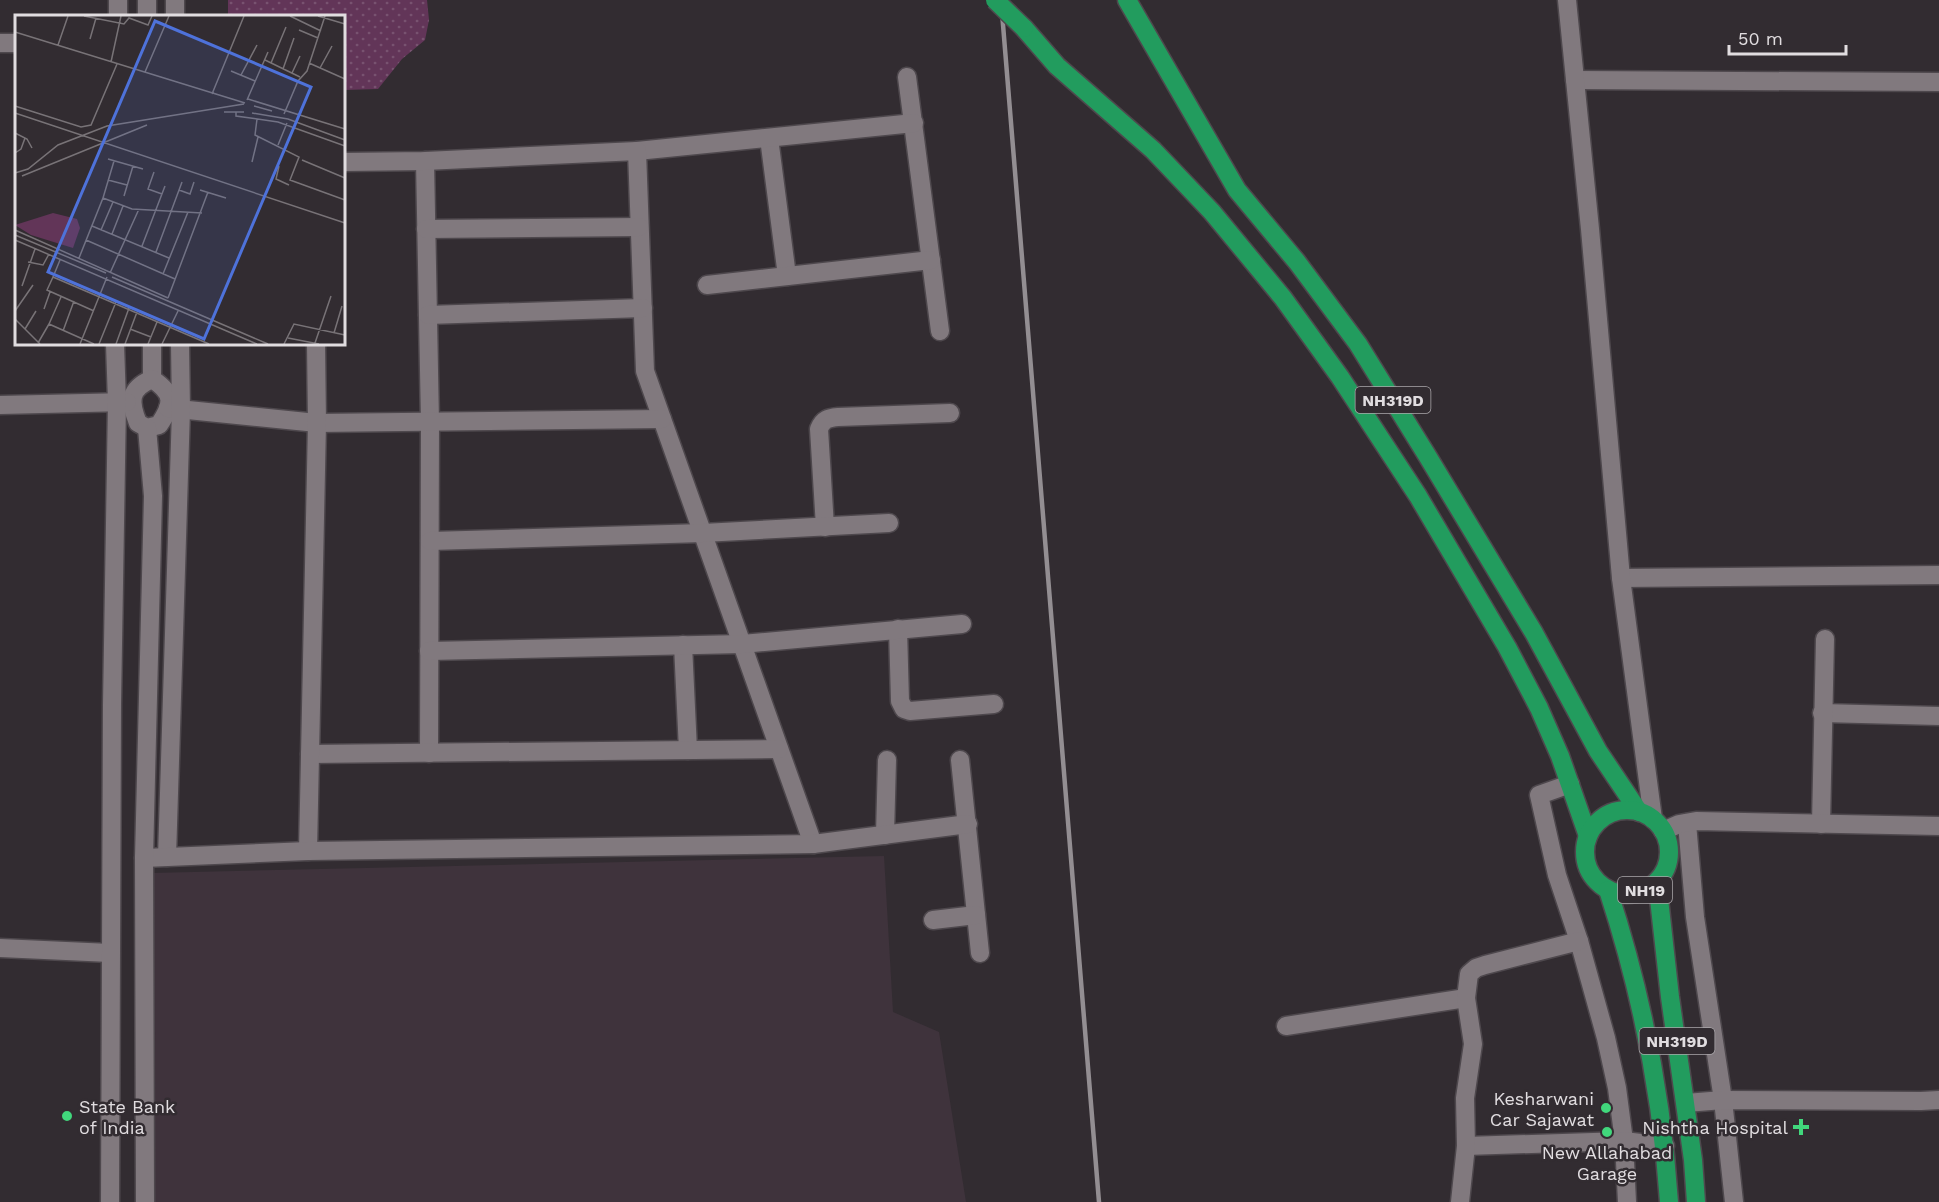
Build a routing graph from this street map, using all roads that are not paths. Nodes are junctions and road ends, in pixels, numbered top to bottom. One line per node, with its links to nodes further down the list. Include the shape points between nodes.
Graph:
1 (995, 0): 54 (highway, NH319D, bridge, via 1057,66 1153,150 1212,212 1290,307 1418,496 1484,607 1539,708)
2 (1127, 0): 55 (highway, NH319D, via 1236,190 1297,262 1358,344 1534,633 1598,751)
3 (1567, 0): 5 (street)
4 (907, 77): 7 (street)
5 (1575, 80): 6 (street); 38 (street)
6 (1939, 82)
7 (914, 123): 8 (street); 14 (street)
8 (769, 138): 9 (street); 15 (street)
9 (637, 151): 10 (street); 12 (street)
10 (425, 161): 11 (street); 13 (street)
11 (345, 162)
12 (639, 227): 13 (street); 17 (street)
13 (426, 229): 18 (street)
14 (931, 260): 15 (street); 19 (street)
15 (787, 276): 16 (street)
16 (707, 285)
17 (643, 308): 18 (street); 29 (street, via 645,371)
18 (428, 315): 30 (street)
19 (940, 331)
20 (115, 345): 25 (street)
21 (152, 345): 24 (street)
22 (180, 345): 27 (street)
23 (316, 345): 31 (street)
24 (152, 379): 25 (street, via 141,384); 27 (street, via 165,387)
25 (124, 402): 26 (street); 32 (street, via 138,423); 56 (street)
26 (0, 405)
27 (174, 409): 31 (street); 32 (street, via 159,425); 66 (street)
28 (950, 413): 34 (street, via 825,420 819,429)
29 (662, 419): 30 (street); 35 (street)
30 (430, 422): 31 (street); 36 (street)
31 (317, 423): 51 (street)
32 (147, 428): 60 (street, via 153,496)
33 (889, 523): 34 (street)
34 (825, 526): 35 (street)
35 (703, 533): 36 (street); 42 (street)
36 (430, 541): 44 (street)
37 (1939, 575): 38 (street)
38 (1621, 578): 55 (street)
39 (962, 624): 40 (street)
40 (898, 630): 42 (street); 45 (street, via 900,701 904,709)
41 (1825, 639): 46 (street)
42 (742, 644): 43 (street); 48 (street)
43 (683, 645): 44 (street); 49 (street)
44 (429, 651): 50 (street)
45 (994, 704)
46 (1822, 712): 47 (street); 59 (street)
47 (1939, 716)
48 (779, 749): 49 (street); 64 (street)
49 (688, 750): 50 (street)
50 (429, 753): 51 (street)
51 (310, 754): 65 (street)
52 (886, 760): 62 (street)
53 (960, 760): 58 (street)
54 (1570, 784): 63 (highway, NH319D); 72 (street, via 1539,795 1557,876)
55 (1652, 821): 57 (street); 63 (highway, via 1624,810 1596,823); 68 (highway, NH19, via 1668,845 1668,861)
56 (111, 823): 60 (street); 74 (street)
57 (1687, 823): 59 (street); 78 (street, via 1695,916)
58 (968, 824): 62 (street); 70 (street)
59 (1821, 824): 61 (street)
60 (144, 826): 67 (street)
61 (1939, 826)
62 (885, 835): 64 (street)
63 (1588, 836): 69 (highway, NH19, via 1588,867)
64 (813, 844): 65 (street)
65 (308, 851): 66 (street)
66 (167, 857): 67 (street)
67 (144, 858): 85 (street)
68 (1657, 881): 69 (highway, NH19, via 1638,893); 80 (highway, NH319D)
69 (1608, 890): 83 (highway, NH319D, via 1626,944 1643,1019)
70 (976, 915): 71 (street); 75 (street)
71 (933, 920)
72 (1579, 941): 76 (street, via 1476,968 1469,974); 81 (street, via 1608,1048)
73 (0, 948): 74 (street)
74 (110, 953): 84 (street)
75 (980, 953)
76 (1466, 998): 77 (street); 82 (street, via 1473,1044 1465,1098)
77 (1286, 1026)
78 (1723, 1100): 79 (street); 80 (street); 90 (street)
79 (1939, 1100)
80 (1686, 1103): 89 (highway, NH319D)
81 (1624, 1141): 82 (street); 83 (street); 87 (street)
82 (1466, 1146): 86 (street)
83 (1665, 1146): 88 (highway, NH319D)
84 (110, 1202)
85 (145, 1202)
86 (1460, 1202)
87 (1627, 1202)
88 (1669, 1202)
89 (1696, 1202)
90 (1734, 1202)

